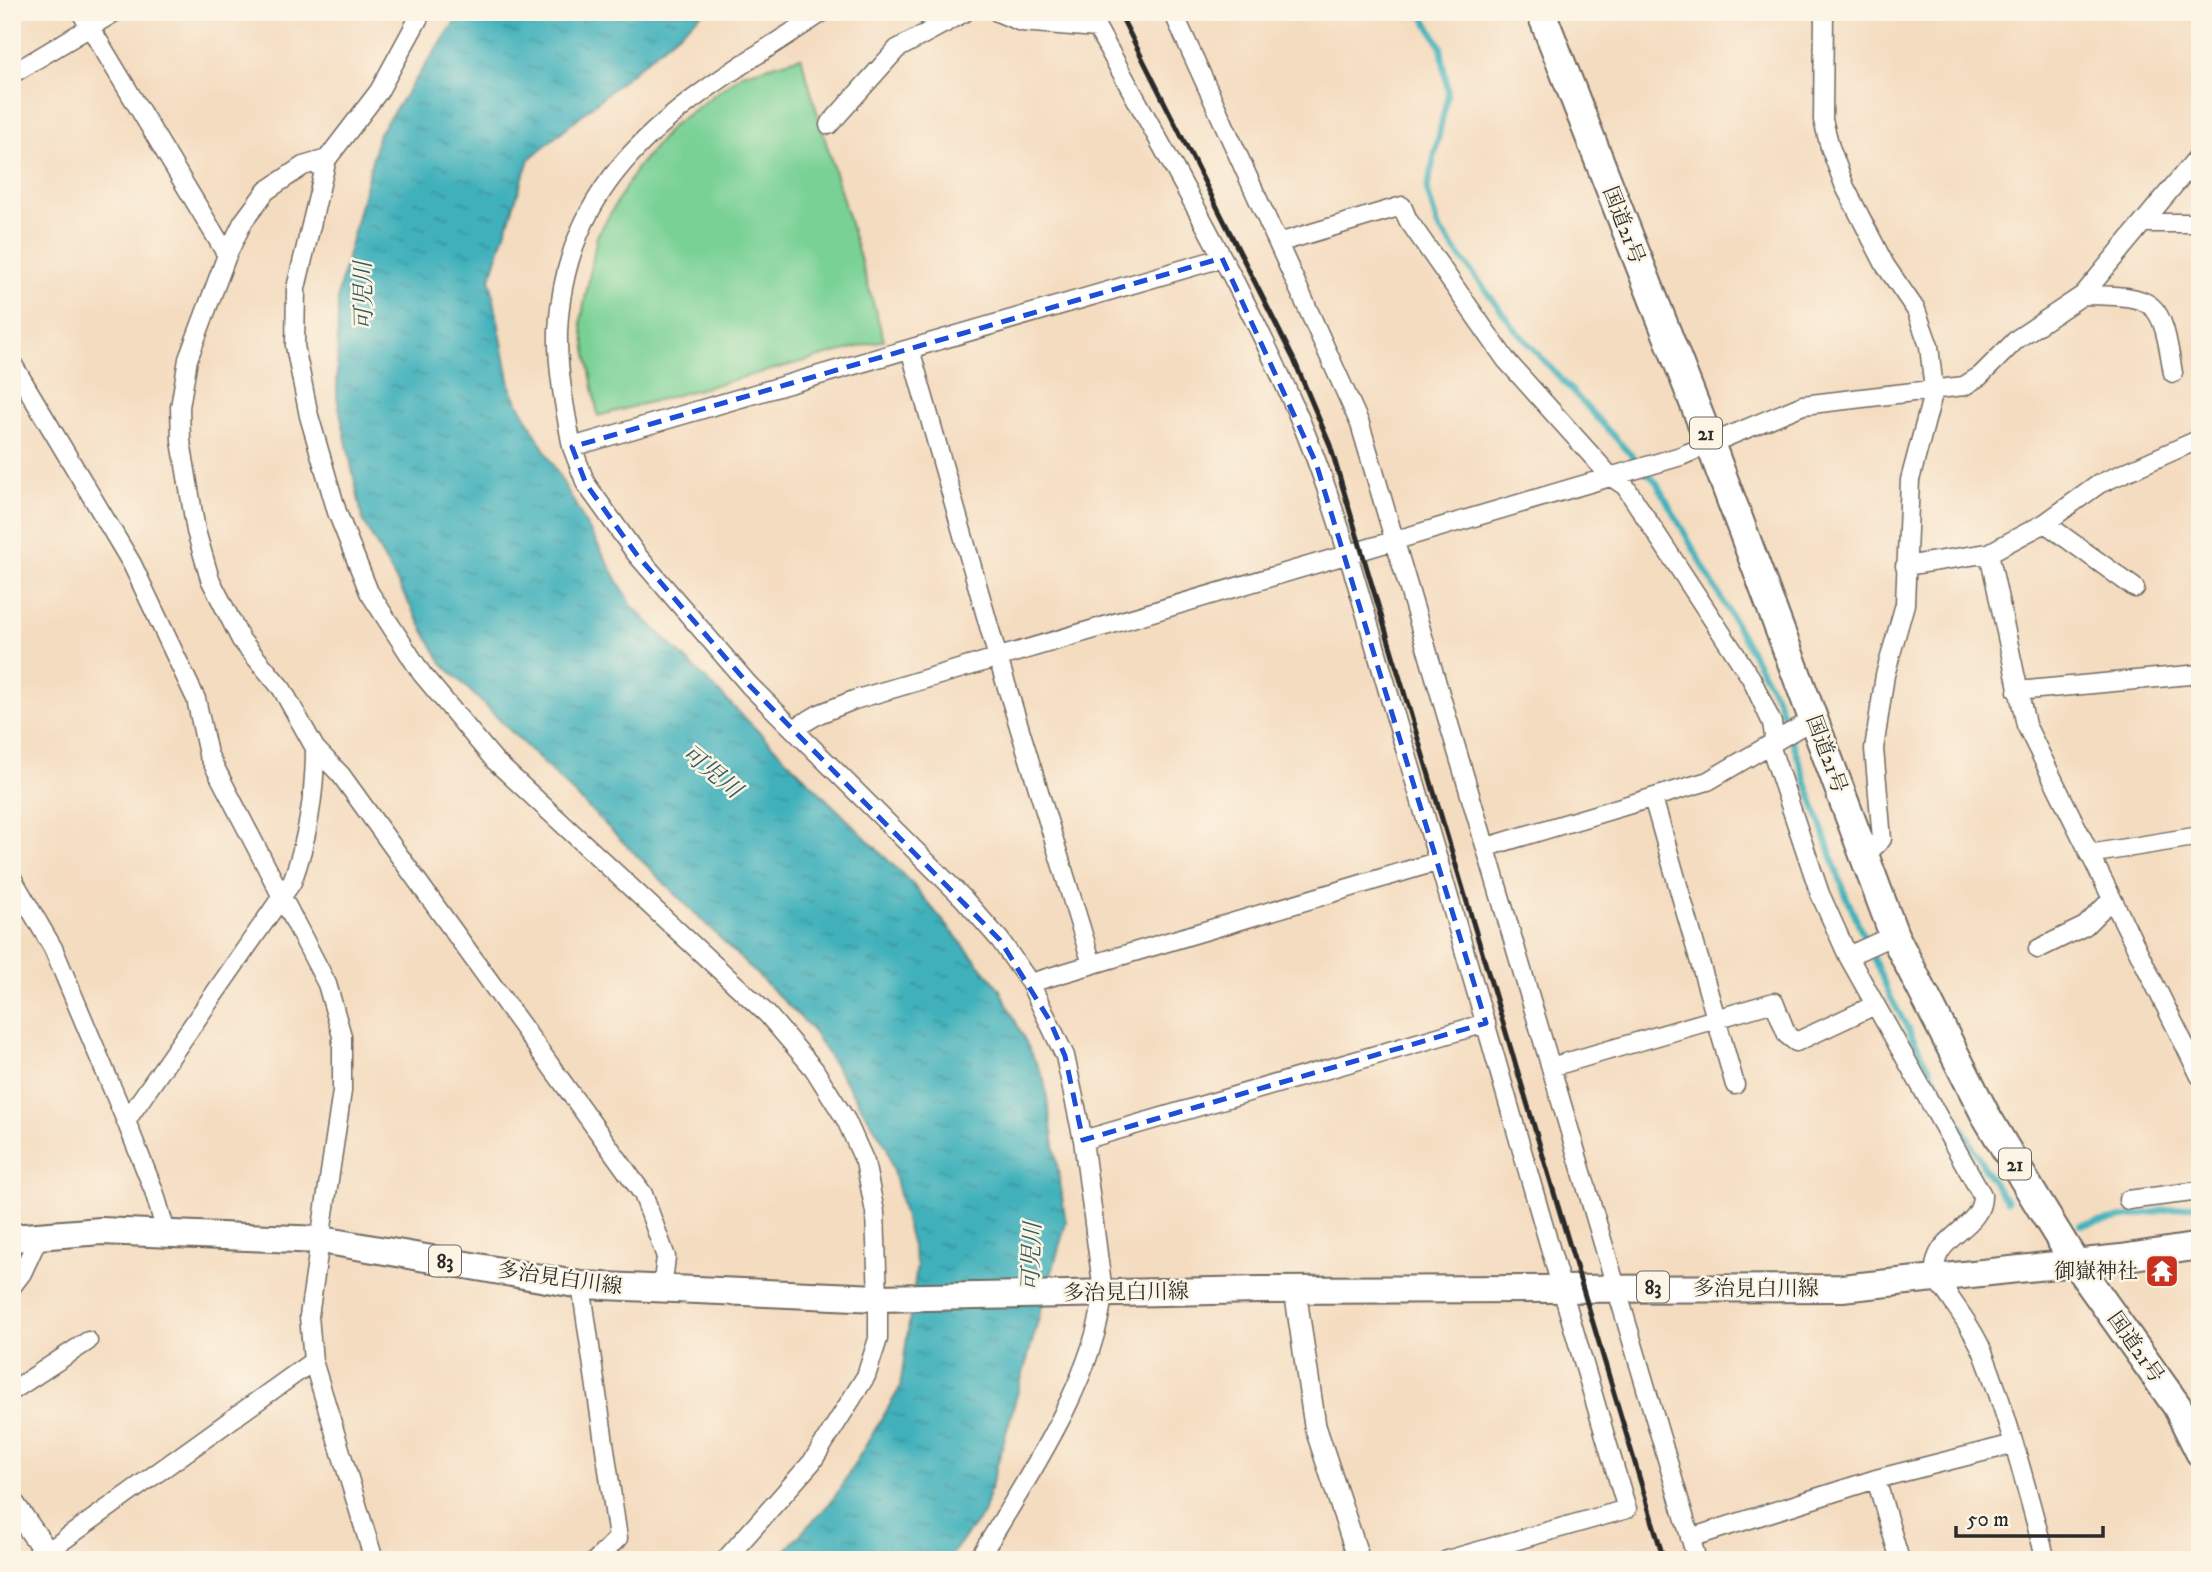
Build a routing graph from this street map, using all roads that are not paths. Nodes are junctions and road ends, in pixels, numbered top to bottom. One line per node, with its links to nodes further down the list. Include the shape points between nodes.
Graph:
1 (115, 12): 11 (street)
2 (823, 12): 29 (street, via 712,85 651,132 594,200 579,232 561,300 560,371)
3 (921, 12): 12 (street)
4 (965, 12): 12 (street)
5 (998, 12): 10 (street)
6 (1173, 12): 19 (street)
7 (1541, 12): 28 (highway, 国道21号 / 21)
8 (1824, 12): 26 (street, via 1823,120 1830,147 1885,265 1916,310 1929,346)
9 (424, 15): 16 (street, via 379,91)
10 (1025, 17): 21 (street, via 1097,27)
11 (85, 20): 13 (street); 20 (street)
12 (944, 24): 14 (street, via 897,50)
13 (12, 74)
14 (829, 125)
15 (2200, 154): 17 (street)
16 (327, 159): 20 (street, via 303,166 266,191 243,222); 82 (street, via 296,288 295,346 309,416 337,512 369,592 422,674 495,761 767,1014 814,1069 846,1120 865,1162 876,1212)
17 (2143, 223): 18 (street); 22 (street)
18 (2200, 223)
19 (1278, 243): 30 (street, via 1402,205 1506,360); 32 (street, via 1360,424)
20 (227, 255): 43 (street, via 188,359 180,407 196,531 211,579 242,640 282,689)
21 (1222, 258): 23 (street); 34 (street, via 1296,409)
22 (2083, 295): 25 (street, via 2133,296 2149,305 2165,323); 26 (street, via 2017,339 1980,376 1964,386)
23 (910, 349): 29 (street); 37 (street)
24 (12, 363): 51 (street, via 132,564 196,699 208,754)
25 (2173, 373)
26 (1934, 390): 28 (street, via 1803,405); 35 (street, via 1910,480)
27 (2200, 439): 31 (street, via 2099,484)
28 (1711, 446): 30 (street); 40 (highway, 国道21号 / 21)
29 (572, 447): 41 (street, via 586,484 637,555 749,685)
30 (1610, 476): 32 (street); 42 (street, via 1625,486 1751,678 1772,723)
31 (2045, 523): 33 (street); 36 (street)
32 (1396, 541): 34 (street); 46 (street)
33 (1989, 553): 35 (street); 39 (street)
34 (1346, 555): 37 (street); 49 (street)
35 (1905, 566): 48 (street, via 1905,604 1885,675 1874,749 1882,839)
36 (2135, 588)
37 (998, 658): 41 (street, via 854,700); 56 (street)
38 (2200, 674): 39 (street)
39 (2017, 691): 47 (street, via 2025,725)
40 (1815, 718): 42 (street); 48 (highway, 国道21号 / 21)
41 (795, 729): 57 (street, via 963,898)
42 (1772, 743): 44 (street, via 1707,781); 55 (street, via 1820,894)
43 (315, 747): 51 (street, via 307,842 292,882); 78 (street, via 341,775 643,1194 666,1257)
44 (1653, 798): 46 (street); 59 (street)
45 (2200, 836): 47 (street)
46 (1487, 847): 61 (street)
47 (2089, 854): 52 (street)
48 (1865, 856): 53 (highway, 国道21号 / 21)
49 (1439, 861): 56 (street); 60 (street)
50 (12, 877): 64 (street, via 53,948)
51 (281, 897): 64 (street); 71 (street, via 327,984 342,1036 342,1091)
52 (2111, 900): 54 (street, via 2085,926); 62 (street)
53 (1894, 935): 55 (street); 73 (highway, 国道21号 / 21, via 1985,1114)
54 (2038, 949)
55 (1848, 956): 58 (street)
56 (1091, 964): 57 (street)
57 (1030, 983): 65 (street, via 1065,1056)
58 (1875, 1005): 59 (street, via 1796,1042 1787,1035 1774,1002); 74 (street, via 1982,1195 1982,1208 1948,1239 1939,1254)
59 (1716, 1019): 61 (street); 63 (street)
60 (1486, 1023): 65 (street); 80 (street)
61 (1551, 1068): 77 (street)
62 (2200, 1076)
63 (1735, 1085)
64 (126, 1121): 68 (street)
65 (1083, 1140): 81 (street)
66 (2200, 1191): 67 (street)
67 (2128, 1200)
68 (166, 1232): 69 (main road, 多治見白川線 / 83); 71 (main road, 多治見白川線 / 83)
69 (40, 1234): 70 (main road, 多治見白川線 / 83); 76 (street)
70 (12, 1238)
71 (322, 1240): 75 (main road, 多治見白川線 / 83); 84 (street, via 309,1316)
72 (2200, 1246): 73 (main road, 多治見白川線 / 83)
73 (2074, 1261): 74 (main road, 多治見白川線 / 83); 87 (highway, 国道21号 / 21, via 2177,1406)
74 (1936, 1279): 77 (main road, 多治見白川線 / 83, via 1842,1288); 86 (street, via 1983,1352)
75 (582, 1285): 78 (main road, 多治見白川線 / 83); 93 (street, via 618,1538)
76 (12, 1286)
77 (1616, 1287): 80 (main road, 多治見白川線 / 83); 90 (street)
78 (662, 1290): 82 (main road, 多治見白川線 / 83)
79 (1295, 1290): 80 (main road, 多治見白川線 / 83); 81 (main road, 多治見白川線 / 83); 96 (street, via 1315,1426)
80 (1560, 1290): 97 (street, via 1627,1509)
81 (1103, 1292): 82 (main road, 多治見白川線 / 83); 95 (street, via 1094,1343 1062,1412)
82 (878, 1298): 94 (street, via 878,1339 866,1376 812,1462)
83 (88, 1341): 85 (street)
84 (313, 1361): 91 (street); 92 (street)
85 (12, 1391)
86 (2014, 1444): 88 (street); 100 (street)
87 (2200, 1452)
88 (1876, 1479): 90 (street); 99 (street)
89 (12, 1503): 91 (main road)
90 (1690, 1538): 98 (street)
91 (49, 1556)
92 (374, 1560)
93 (596, 1560)
94 (725, 1560)
95 (978, 1560)
96 (1359, 1560)
97 (1447, 1560)
98 (1697, 1560)
99 (1900, 1560)
100 (2046, 1560)

